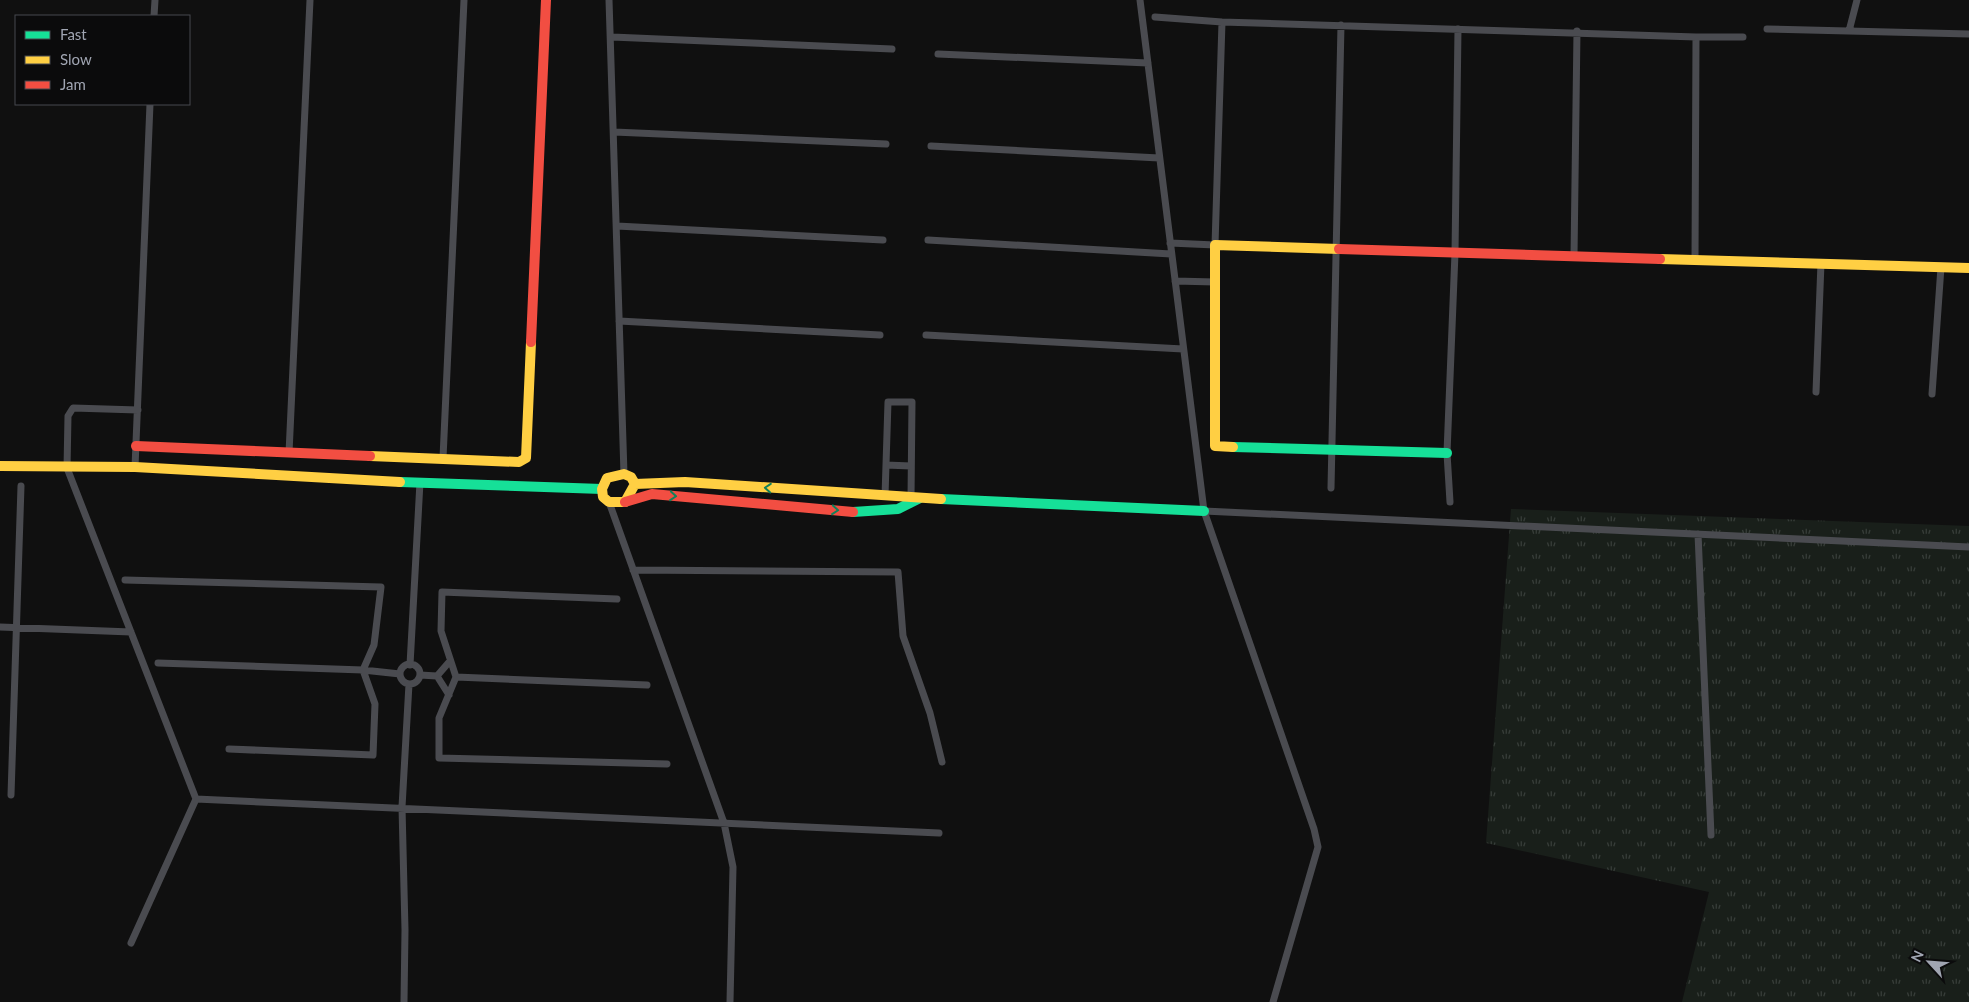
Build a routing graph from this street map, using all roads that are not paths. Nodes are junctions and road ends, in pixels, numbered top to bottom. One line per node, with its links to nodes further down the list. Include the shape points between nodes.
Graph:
1 (155, 0): 8 (street)
2 (310, 0): 52 (street)
3 (464, 0): 54 (street)
4 (546, 0): 54 (street, via 526,458 519,462)
5 (609, 0): 18 (street)
6 (1140, 0): 22 (street)
7 (1857, 0): 15 (street)
8 (154, 15)
9 (1155, 17): 10 (street)
10 (1222, 22): 11 (street); 32 (street)
11 (1341, 25): 12 (street); 33 (street)
12 (1458, 29): 14 (street); 34 (street)
13 (1767, 29): 15 (street)
14 (1577, 31): 17 (street); 36 (street)
15 (1849, 31): 16 (street)
16 (1969, 34)
17 (1696, 36): 19 (street); 37 (street)
18 (612, 37): 20 (street); 24 (street)
19 (1743, 37)
20 (892, 49)
21 (938, 54): 22 (street)
22 (1148, 63): 27 (street)
23 (150, 105): 49 (street)
24 (614, 132): 25 (street); 28 (street)
25 (886, 144)
26 (931, 146): 27 (street)
27 (1159, 158): 31 (street)
28 (617, 226): 29 (street); 43 (street)
29 (883, 240)
30 (928, 240): 35 (street)
31 (1170, 243): 32 (street); 35 (street)
32 (1215, 245): 33 (street); 42 (street)
33 (1336, 250): 34 (street); 51 (street)
34 (1455, 253): 36 (street); 53 (street)
35 (1172, 254): 41 (street)
36 (1574, 256): 37 (street)
37 (1694, 260): 38 (street)
38 (1821, 263): 39 (street); 47 (street)
39 (1941, 267): 40 (street); 48 (street)
40 (1969, 268)
41 (1175, 281): 42 (street); 46 (street)
42 (1215, 282): 51 (street, via 1215,446)
43 (619, 321): 44 (street); 60 (street)
44 (880, 335)
45 (926, 335): 46 (street)
46 (1183, 349): 71 (street)
47 (1816, 392)
48 (1932, 394)
49 (138, 410): 50 (street); 59 (street, via 73,408 68,416)
50 (136, 446): 52 (street); 58 (street)
51 (1332, 450): 53 (street); 64 (street)
52 (289, 453): 54 (street)
53 (1448, 453): 70 (street)
54 (443, 458)
55 (886, 465): 57 (street); 57 (street, via 888,402 912,402); 66 (street)
56 (0, 466): 59 (street)
57 (911, 466): 67 (street)
58 (135, 467): 59 (street); 61 (street)
59 (67, 468): 79 (street)
60 (624, 474): 62 (street); 65 (street, via 607,478)
61 (420, 482): 65 (street); 82 (street)
62 (635, 484): 66 (street, one-way to 62, via 685,482); 69 (street)
63 (21, 486): 78 (street)
64 (1331, 488)
65 (602, 489): 68 (street, via 603,497)
66 (885, 496): 67 (street)
67 (916, 498): 69 (street, one-way to 67, via 652,494 850,512 898,509); 71 (street)
68 (609, 502): 69 (street); 74 (street)
69 (625, 502)
70 (1450, 502)
71 (1204, 511): 72 (street); 103 (street, via 1318,847)
72 (1698, 534): 73 (street); 99 (street)
73 (1969, 547)
74 (633, 570): 92 (street, via 898,572 903,636 930,713); 97 (street)
75 (124, 580): 83 (street, via 381,587 374,645)
76 (617, 599): 80 (street, via 442,592 441,631)
77 (0, 627): 78 (street)
78 (17, 628): 79 (street); 94 (street)
79 (131, 632): 95 (street)
80 (450, 661): 86 (street); 87 (street)
81 (158, 663): 83 (street)
82 (410, 665): 84 (street, via 405,666); 85 (street, via 415,666)
83 (363, 670): 84 (street); 91 (street, via 375,704 373,754)
84 (400, 674): 88 (street, via 401,679)
85 (420, 675): 86 (street); 88 (street, via 418,680)
86 (436, 676): 90 (street)
87 (456, 678): 89 (street); 90 (street)
88 (409, 684): 96 (street)
89 (647, 685)
90 (448, 695): 93 (street, via 439,718 439,758)
91 (229, 749)
92 (942, 762)
93 (667, 764)
94 (11, 795)
95 (196, 799): 96 (street); 100 (street)
96 (402, 807): 97 (street); 101 (street)
97 (724, 823): 98 (street); 102 (street, via 733,867)
98 (939, 833)
99 (1711, 835)
100 (131, 944)
101 (404, 1002)
102 (730, 1002)
103 (1273, 1002)

